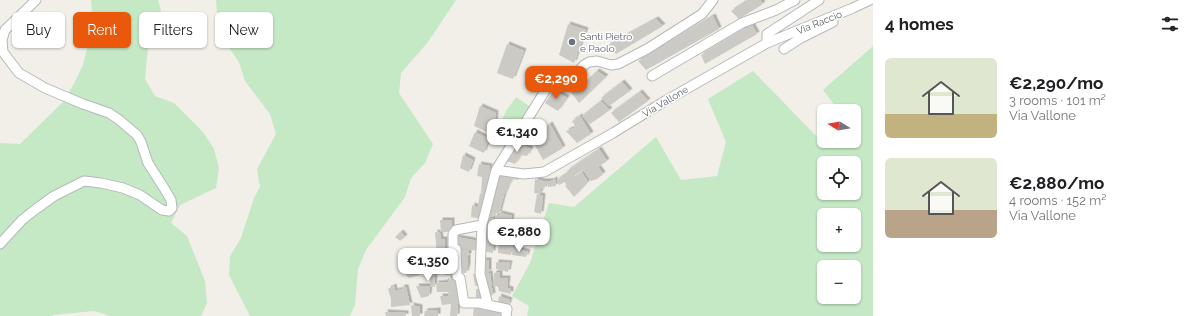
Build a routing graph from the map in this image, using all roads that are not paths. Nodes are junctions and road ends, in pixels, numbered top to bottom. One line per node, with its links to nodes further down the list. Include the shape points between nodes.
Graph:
1 (36, 0): 12 (street, via 5,30 2,40 3,52 19,73 45,88 109,113 137,135 148,163 171,200 172,208 169,211 162,210 140,195 123,188 101,182 84,181 54,196 36,209)
2 (713, 0): 10 (street, via 702,14 648,49 618,64 589,62 572,78 559,79 548,86)
3 (795, 0): 9 (street, via 742,23)
4 (819, 0): 7 (street, Via Vallone, via 767,34)
5 (870, 0): 7 (street, Via Raccio)
6 (873, 5): 8 (street, via 824,26)
7 (767, 43): 10 (street, Via Vallone, via 544,172 524,174)
8 (784, 49)
9 (652, 76)
10 (496, 170): 11 (street)
11 (482, 225): 13 (street, via 480,274); 13 (street, via 456,230 453,234 453,248 456,249 457,276 460,278 464,303)
12 (0, 244)
13 (488, 305): 14 (street, via 507,309)
14 (506, 316)

